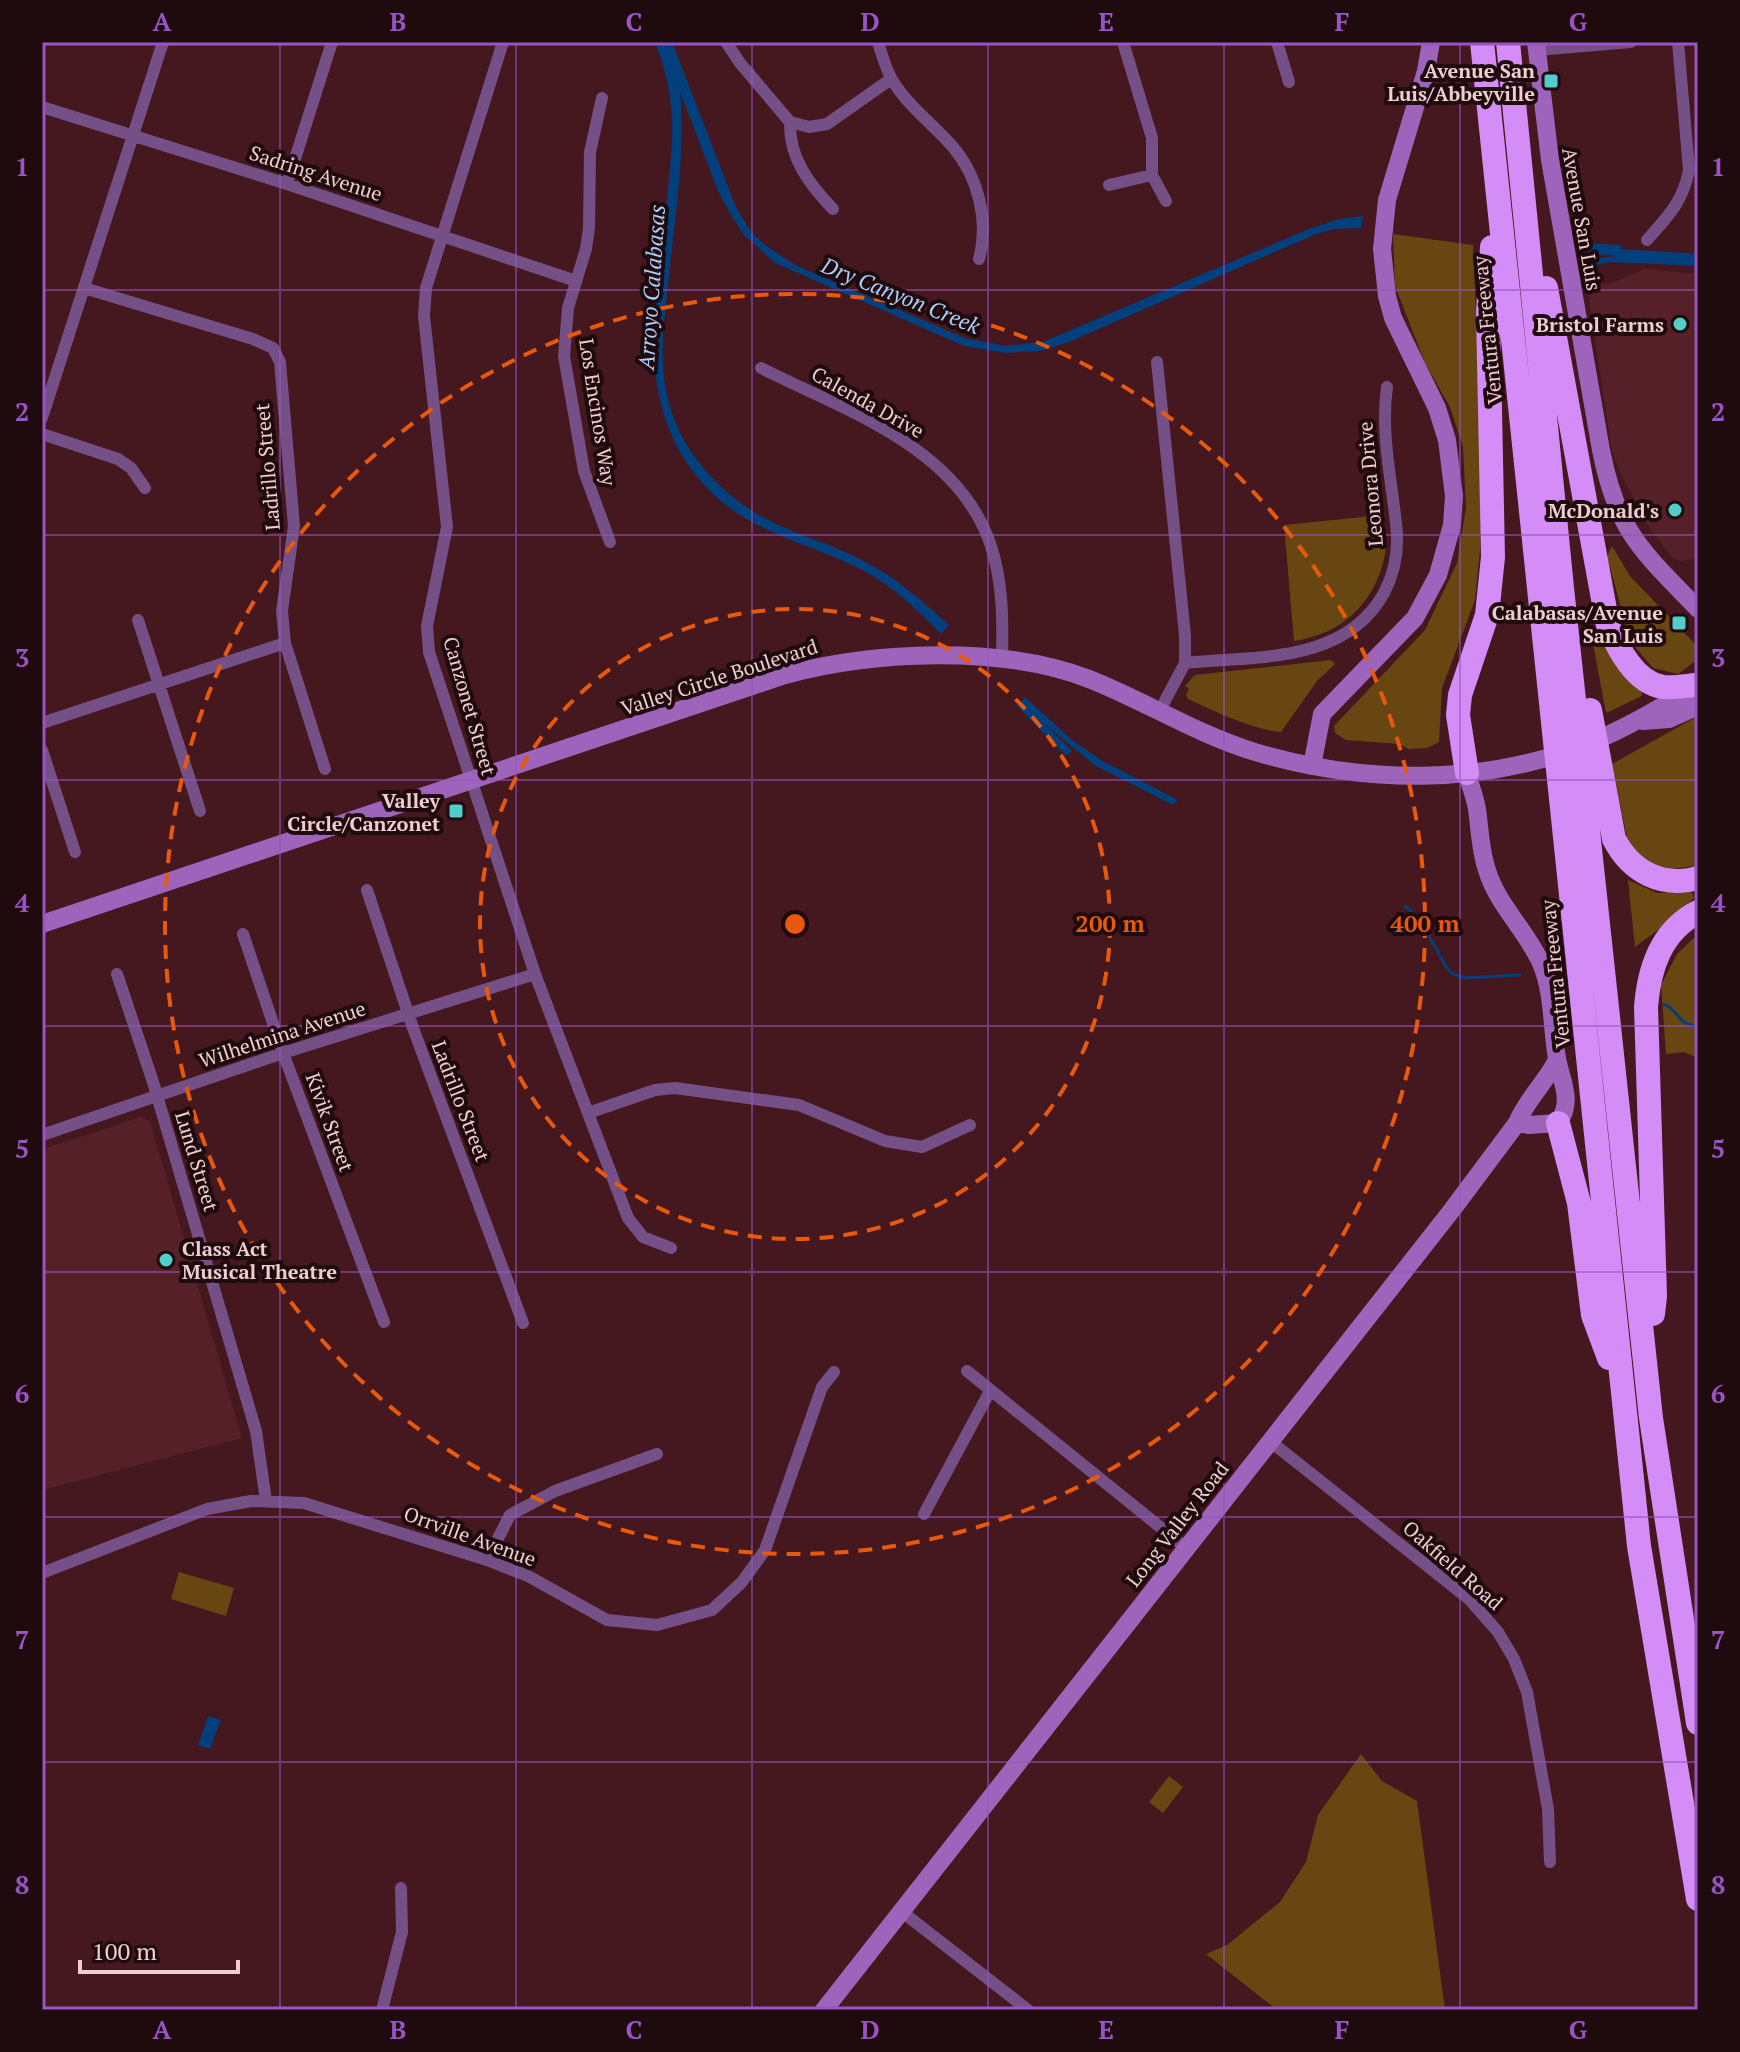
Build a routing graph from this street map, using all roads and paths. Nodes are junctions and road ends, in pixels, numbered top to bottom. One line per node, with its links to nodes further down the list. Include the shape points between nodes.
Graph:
1 (163, 42): 19 (street)
2 (332, 42): 22 (street)
3 (503, 42): 28 (street, Canzonet Street)
4 (726, 42): 18 (street)
5 (878, 42): 14 (street)
6 (1123, 42): 21 (street, via 1152,138)
7 (1277, 42): 15 (street)
8 (1431, 42): 51 (main road, via 1387,200 1382,249 1393,318 1447,440 1452,525 1438,575 1415,618 1322,714)
9 (1482, 42): 25 (highway, Ventura Freeway)
10 (1508, 42): 26 (highway)
11 (1631, 42): 13 (street)
12 (1678, 42): 20 (street)
13 (1537, 46): 41 (main road, Avenue San Luis, via 1550,160 1611,496 1635,543)
14 (891, 79): 18 (street, via 827,124); 30 (street, via 955,149 969,174 985,231)
15 (1289, 82)
16 (602, 98): 31 (street, Los Encinos Way, via 590,152 589,228)
17 (42, 107): 19 (street, Sadring Avenue)
18 (790, 122): 27 (street, via 796,162)
19 (132, 136): 22 (street, Sadring Avenue); 32 (street)
20 (1694, 170): 29 (street, via 1677,206)
21 (1152, 175): 23 (street); 24 (street)
22 (287, 184): 28 (street, Sadring Avenue)
23 (1109, 185)
24 (1166, 201)
25 (1497, 205): 53 (highway, via 1488,284 1493,557 1487,615 1460,695); 79 (highway, Ventura Freeway)
26 (1525, 208): 40 (highway); 47 (highway, via 1551,307 1608,626 1625,657 1653,684)
27 (833, 209)
28 (442, 235): 31 (street, Sadring Avenue); 54 (street, Canzonet Street, via 426,288 424,316 447,527 427,626 429,652)
29 (1647, 240)
30 (979, 259)
31 (576, 281): 39 (street, Los Encinos Way, via 564,356 584,471)
32 (84, 288): 36 (street); 43 (street, Ladrillo Street, via 273,348 280,362 294,526 282,611)
33 (1157, 362): 45 (street)
34 (761, 368): 44 (street, Calenda Drive, via 906,441 960,491 993,552 1003,610)
35 (1387, 387): 45 (street, Leonora Drive, via 1383,415 1397,551 1391,579 1377,605 1362,624 1326,645)
36 (42, 418)
37 (42, 434): 38 (street, via 118,459)
38 (145, 488)
39 (610, 542)
40 (1562, 588): 57 (highway, via 1614,839 1630,863 1652,877); 76 (highway)
41 (1698, 609)
42 (138, 620): 46 (street)
43 (285, 643): 46 (street); 52 (street, Ladrillo Street)
44 (1002, 659): 48 (main road, Valley Circle Boulevard, via 1086,678); 54 (main road, Valley Circle Boulevard, via 912,656 811,668)
45 (1185, 663): 48 (street)
46 (160, 684): 49 (street); 55 (street)
47 (1697, 692): 53 (main road, Valley Circle Boulevard, via 1586,744)
48 (1159, 712): 51 (main road, Valley Circle Boulevard, via 1212,737)
49 (42, 723)
50 (42, 750): 56 (street)
51 (1312, 766): 53 (main road, Valley Circle Boulevard, via 1388,775)
52 (325, 769)
53 (1467, 773): 66 (main road, via 1487,873 1547,979)
54 (471, 782): 60 (main road, Valley Circle Boulevard); 63 (street, Canzonet Street)
55 (200, 811)
56 (75, 852)
57 (1698, 878)
58 (367, 890): 64 (street, Ladrillo Street)
59 (1698, 912): 76 (highway, via 1663,944 1648,979 1655,1296)
60 (42, 924)
61 (243, 934): 65 (street, Kivik Street)
62 (117, 974): 67 (street, Lund Street)
63 (535, 974): 64 (street, Wilhelmina Avenue); 68 (street, Canzonet Street)
64 (407, 1014): 65 (street, Wilhelmina Avenue); 75 (street, Ladrillo Street)
65 (283, 1053): 67 (street, Wilhelmina Avenue); 74 (street, Kivik Street)
66 (1557, 1060): 69 (main road, Long Valley Road); 70 (main road, via 1567,1100)
67 (156, 1096): 72 (street, Wilhelmina Avenue); 83 (street, Lund Street, via 256,1431)
68 (588, 1113): 71 (street, via 675,1088 799,1105 885,1141 922,1147); 73 (street, Canzonet Street, via 635,1230)
69 (1517, 1123): 70 (main road); 81 (main road, Long Valley Road)
70 (1558, 1123): 79 (highway, via 1579,1203 1593,1315)
71 (970, 1125)
72 (42, 1135)
73 (671, 1248)
74 (384, 1322)
75 (523, 1323)
76 (1647, 1366): 88 (highway)
77 (967, 1371): 80 (street)
78 (834, 1372): 86 (street, Orrville Avenue, via 822,1387 765,1550 712,1610 657,1625 607,1620 528,1576)
79 (1622, 1389): 91 (highway, Ventura Freeway, via 1639,1546)
80 (990, 1391): 84 (street); 85 (street)
81 (1270, 1441): 85 (main road, Long Valley Road); 89 (street, Oakfield Road, via 1469,1599 1498,1632 1527,1692 1548,1809)
82 (657, 1454): 86 (street, via 555,1491 510,1515)
83 (266, 1501): 86 (street, Orrville Avenue, via 323,1507); 87 (street, Orrville Avenue, via 207,1509)
84 (924, 1514)
85 (1186, 1548): 92 (main road, Long Valley Road)
86 (487, 1560)
87 (42, 1573)
88 (1698, 1723)
89 (1550, 1862)
90 (401, 1888): 93 (street, via 402,1932)
91 (1698, 1899)
92 (901, 1911): 94 (main road, Long Valley Road); 95 (street)
93 (382, 2010)
94 (824, 2010)
95 (1028, 2010)

